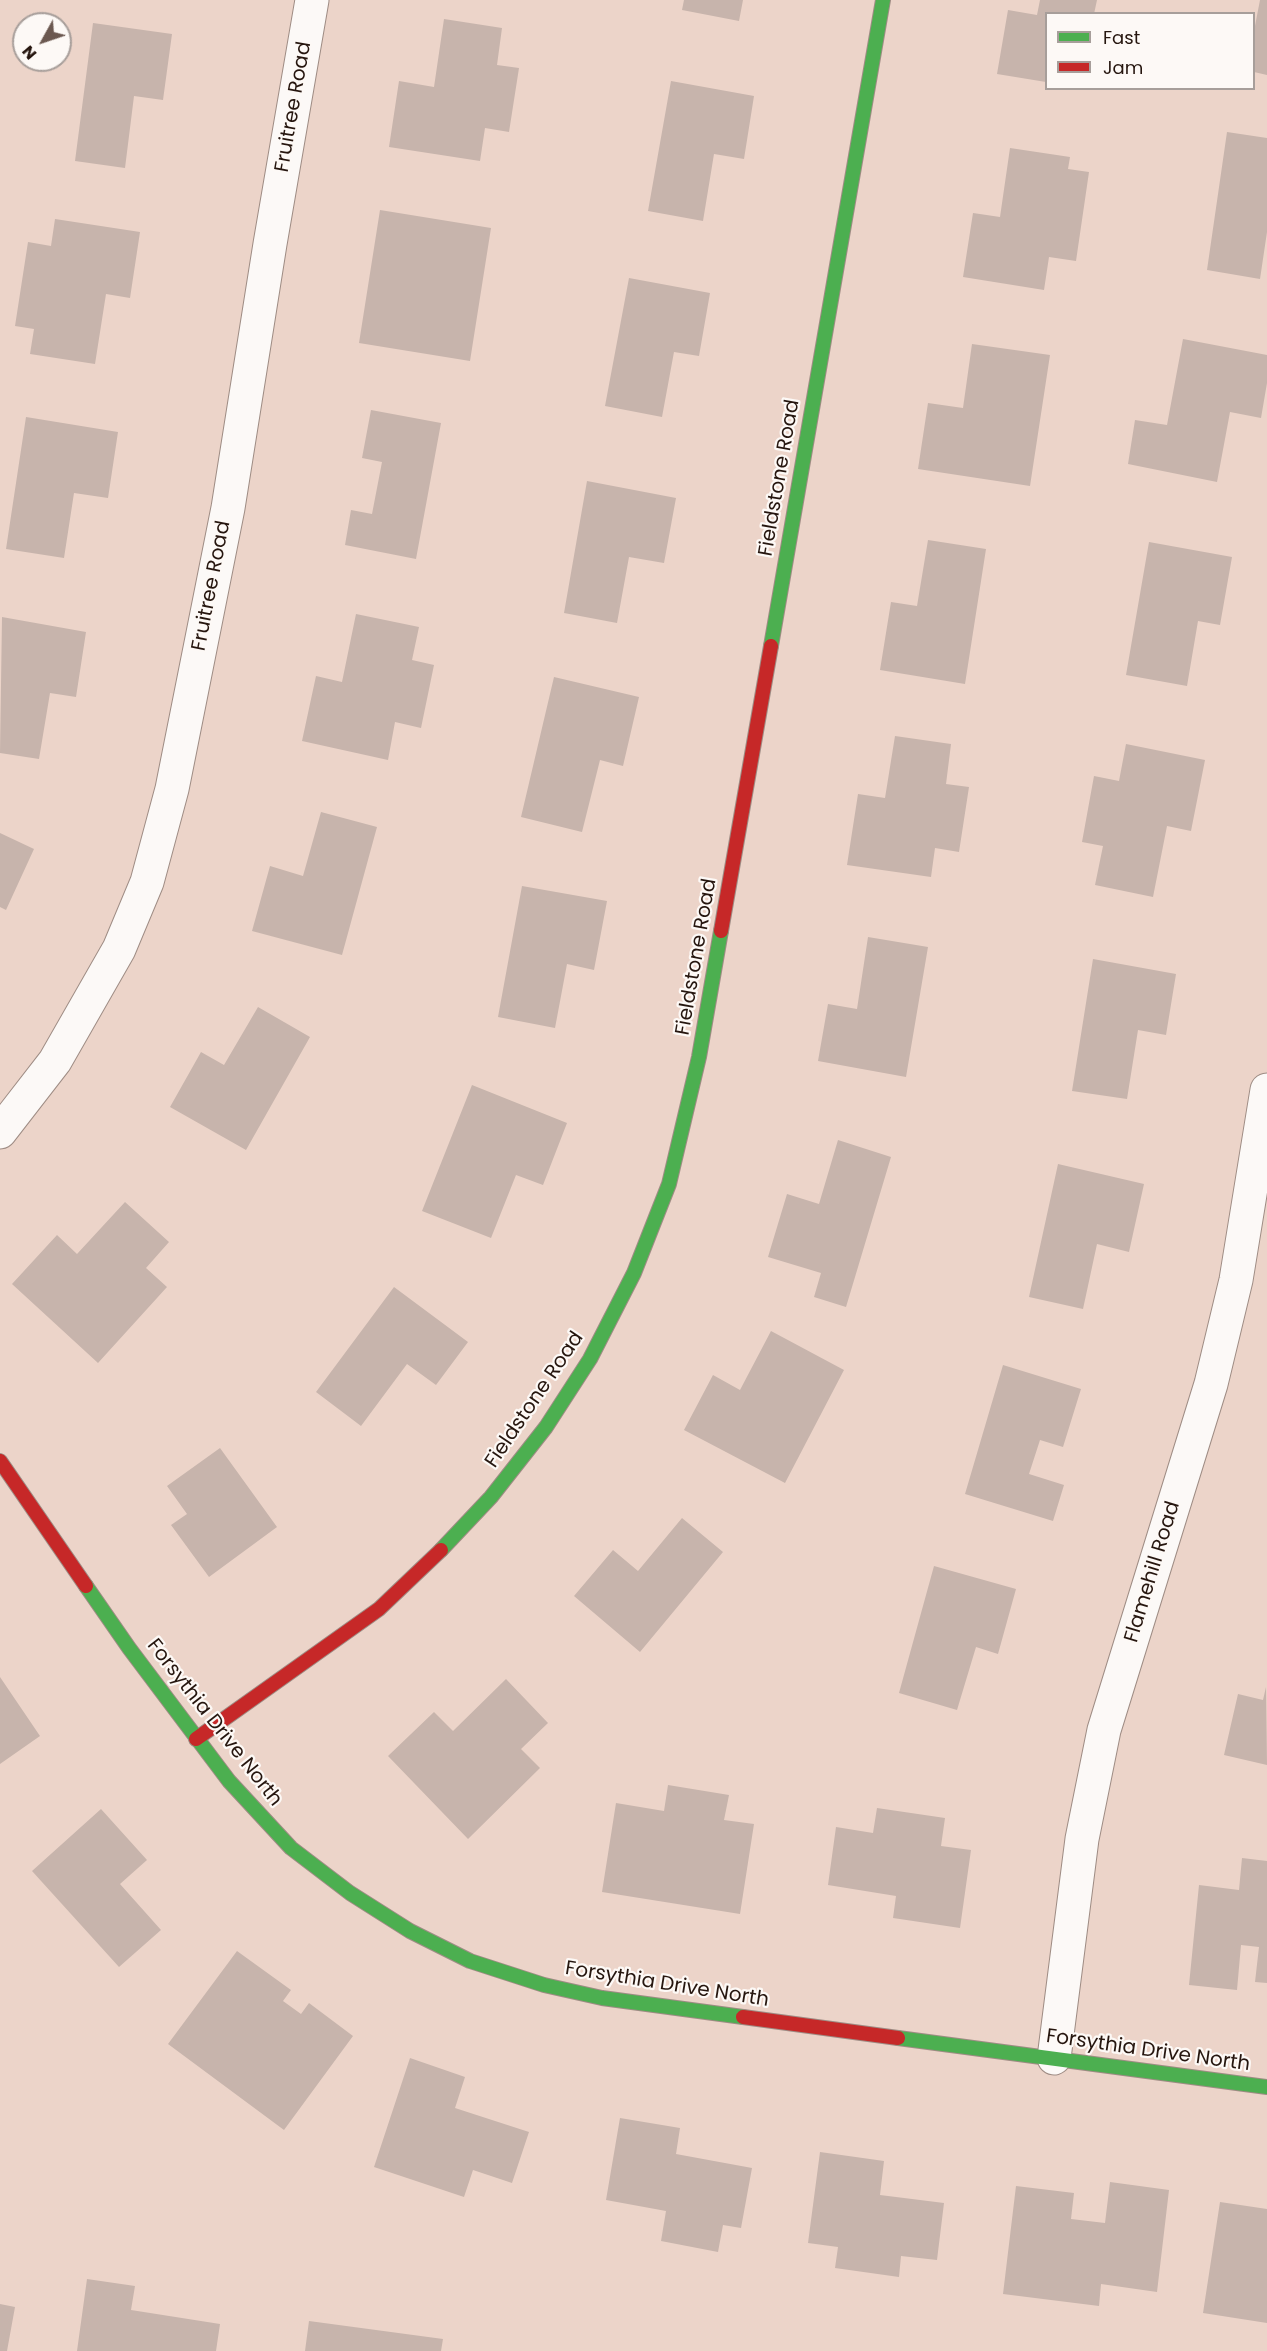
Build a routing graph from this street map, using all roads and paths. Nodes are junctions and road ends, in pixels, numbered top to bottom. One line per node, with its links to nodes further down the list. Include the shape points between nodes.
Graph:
1 (312, 0): 4 (street, Fruitree Road, via 228,508 172,789 147,882 119,949 56,1061)
2 (883, 0): 6 (street, Fieldstone Road, via 699,1057 669,1184 634,1272 590,1359 546,1426 491,1497 379,1609)
3 (1267, 1090): 7 (street, Flamehill Road, via 1236,1280 1211,1384 1104,1730 1082,1839)
4 (0, 1132)
5 (0, 1461): 6 (street, Forsythia Drive North)
6 (196, 1739): 7 (street, Forsythia Drive North, via 291,1848 350,1893 410,1931 470,1960 544,1985 602,1998)
7 (1054, 2058): 8 (street, Forsythia Drive North)
8 (1267, 2087)

